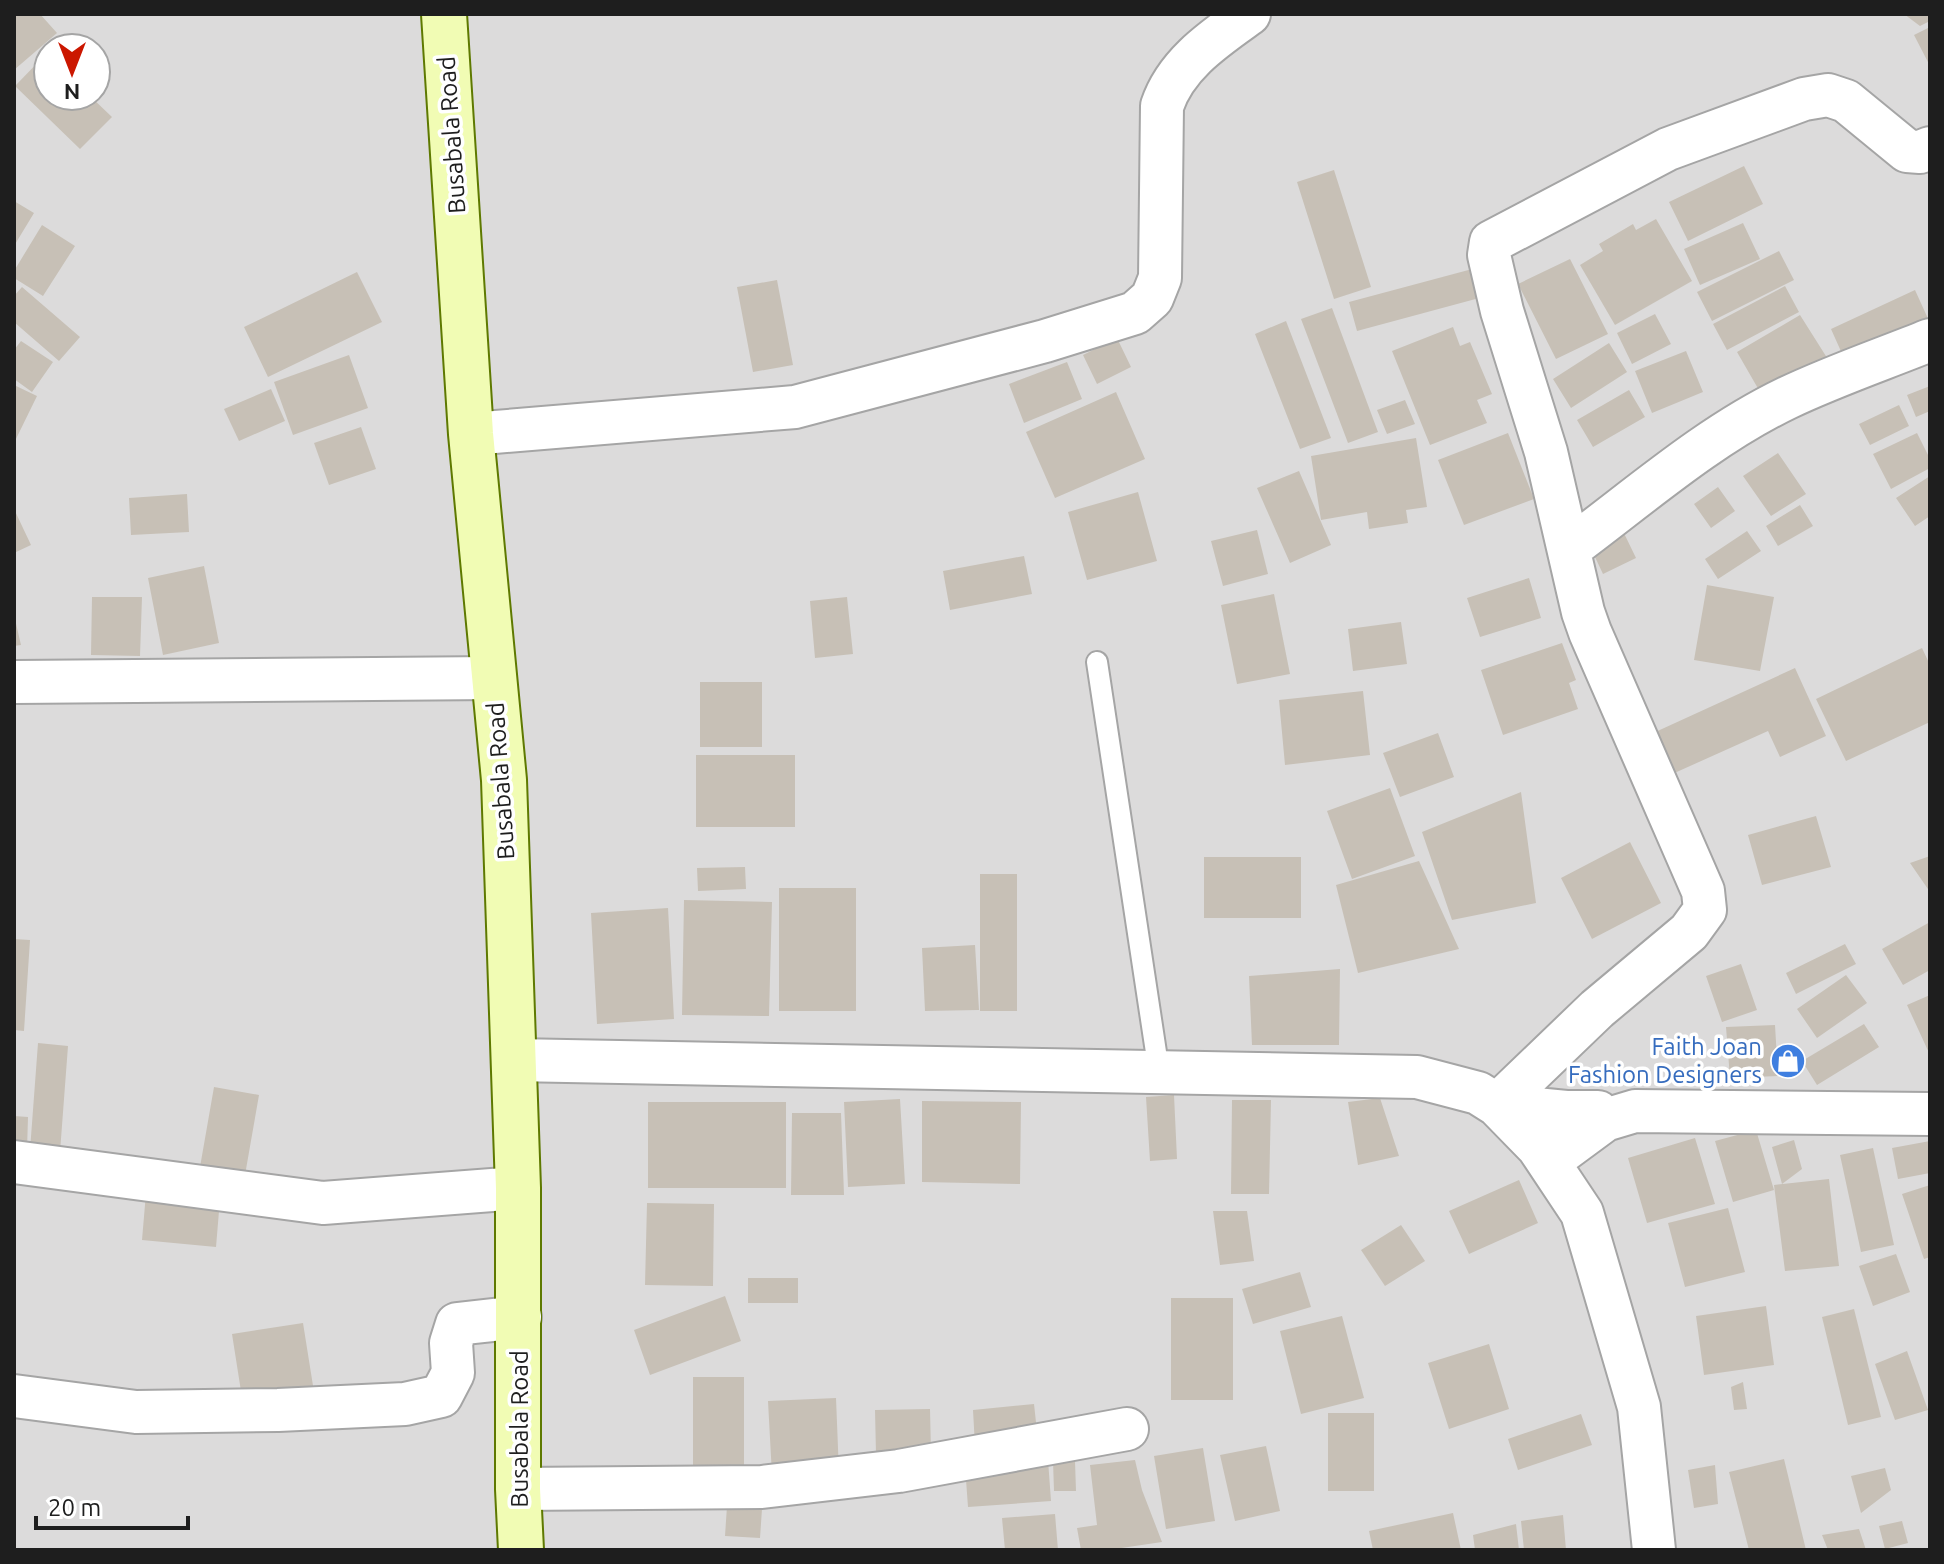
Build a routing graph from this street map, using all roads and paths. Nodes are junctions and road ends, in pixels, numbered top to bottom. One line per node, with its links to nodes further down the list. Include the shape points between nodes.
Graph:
1 (444, 14): 5 (street, Busabala Road)
2 (1249, 14): 5 (street, via 1185,64 1168,88 1162,106 1160,278 1152,298 1135,313 795,407)
3 (1930, 148): 6 (street, via 1907,151 1846,101 1828,95 1804,99 1668,149 1491,242 1489,255 1502,311)
4 (1930, 340): 6 (street, via 1788,397 1744,422)
5 (471, 434): 8 (street, Busabala Road)
6 (1570, 548): 12 (street, via 1590,632 1703,891 1705,910 1689,932 1597,1009)
7 (1097, 662): 11 (lane)
8 (494, 678): 9 (street); 10 (street, Busabala Road, via 504,780)
9 (14, 682)
10 (514, 1060): 11 (street); 17 (street, Busabala Road)
11 (1159, 1072): 12 (street, via 1417,1077 1478,1093)
12 (1497, 1105): 13 (street); 16 (street)
13 (1598, 1112)
14 (1930, 1114): 16 (street, via 1635,1111 1605,1120)
15 (14, 1162): 17 (street, via 323,1203)
16 (1548, 1162): 23 (street, via 1582,1213 1639,1407)
17 (518, 1188): 18 (street, Busabala Road)
18 (520, 1317): 19 (street, via 457,1324 451,1343 453,1373 441,1396 405,1404 136,1412); 21 (street, Busabala Road)
19 (14, 1396)
20 (1127, 1429): 21 (street, via 899,1471 762,1487)
21 (518, 1489): 22 (street, Busabala Road)
22 (521, 1550)
23 (1654, 1550)

